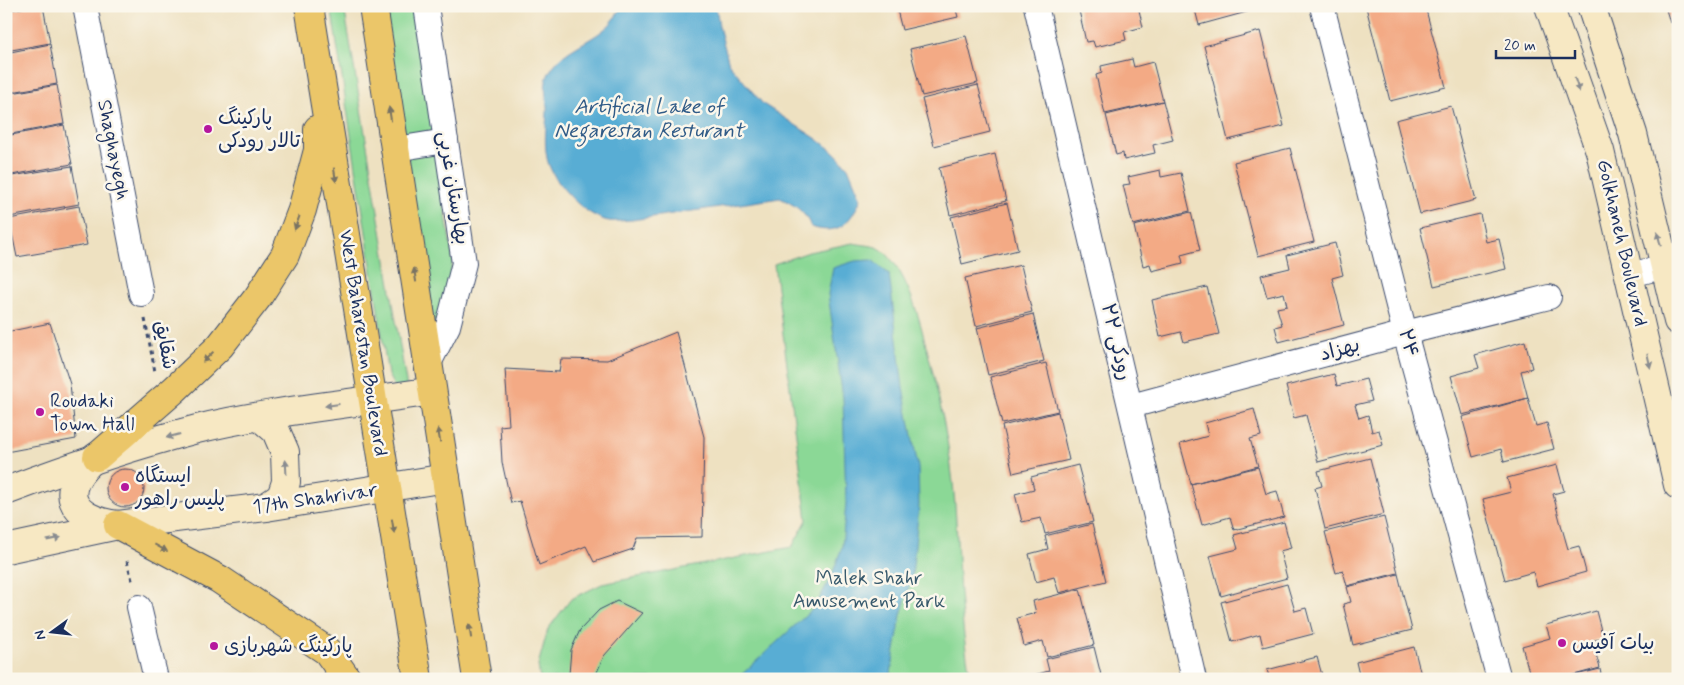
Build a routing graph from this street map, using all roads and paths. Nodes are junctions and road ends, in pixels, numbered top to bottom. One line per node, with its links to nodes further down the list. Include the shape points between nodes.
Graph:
1 (85, 6): 14 (street, Shaghayegh)
2 (309, 6): 9 (main road, West Baharestan Boulevard)
3 (373, 6): 11 (main road, one-way to 3)
4 (426, 6): 10 (street, بهارستان غربی)
5 (1036, 6): 21 (street, رودکی ۲۲)
6 (1322, 6): 17 (street, ۲۴)
7 (1549, 6): 13 (main road, Golkhaneh Boulevard, one-way to 13, via 1600,151)
8 (1591, 6): 12 (main road, Golkhaneh Boulevard, one-way to 8)
9 (319, 72): 19 (main road, one-way to 19, via 318,150 302,210 285,255 220,346); 20 (main road, West Baharestan Boulevard, one-way to 20)
10 (446, 141): 11 (street); 18 (street, بهارستان غربی, via 464,262 448,326)
11 (396, 149): 18 (main road, one-way to 11)
12 (1672, 265): 13 (street); 16 (main road, Golkhaneh Boulevard)
13 (1630, 275): 25 (main road, Golkhaneh Boulevard, one-way to 25)
14 (141, 294): 19 (path, شقایق)
15 (1549, 297): 17 (street, بهزاد)
16 (1678, 321)
17 (1405, 333): 21 (street, بهزاد); 37 (street, ۲۴)
18 (430, 378): 20 (main road); 24 (main road, one-way to 18)
19 (161, 401): 23 (main road)
20 (372, 401): 22 (main road, one-way to 22, via 334,404); 26 (main road, West Baharestan Boulevard)
21 (1131, 406): 36 (street, رودکی ۲۲)
22 (261, 418): 23 (main road, one-way to 23, via 199,429); 28 (main road, one-way to 22, via 281,497 286,482 285,452 276,431)
23 (97, 456): 27 (main road); 29 (main road, via 76,478 71,497 73,504 93,520)
24 (446, 478): 26 (main road, 17th Shahrivar); 35 (main road, one-way to 24)
25 (1678, 485)
26 (386, 488): 28 (main road, 17th Shahrivar); 34 (main road, West Baharestan Boulevard, one-way to 34)
27 (6, 491)
28 (266, 507): 29 (main road, 17th Shahrivar)
29 (118, 525): 30 (main road, 17th Shahrivar, one-way to 29); 31 (path); 33 (main road, one-way to 33, via 219,579 327,651)
30 (6, 550)
31 (139, 607): 32 (street)
32 (156, 679)
33 (347, 679)
34 (418, 679)
35 (477, 679)
36 (1194, 679)
37 (1499, 679)

